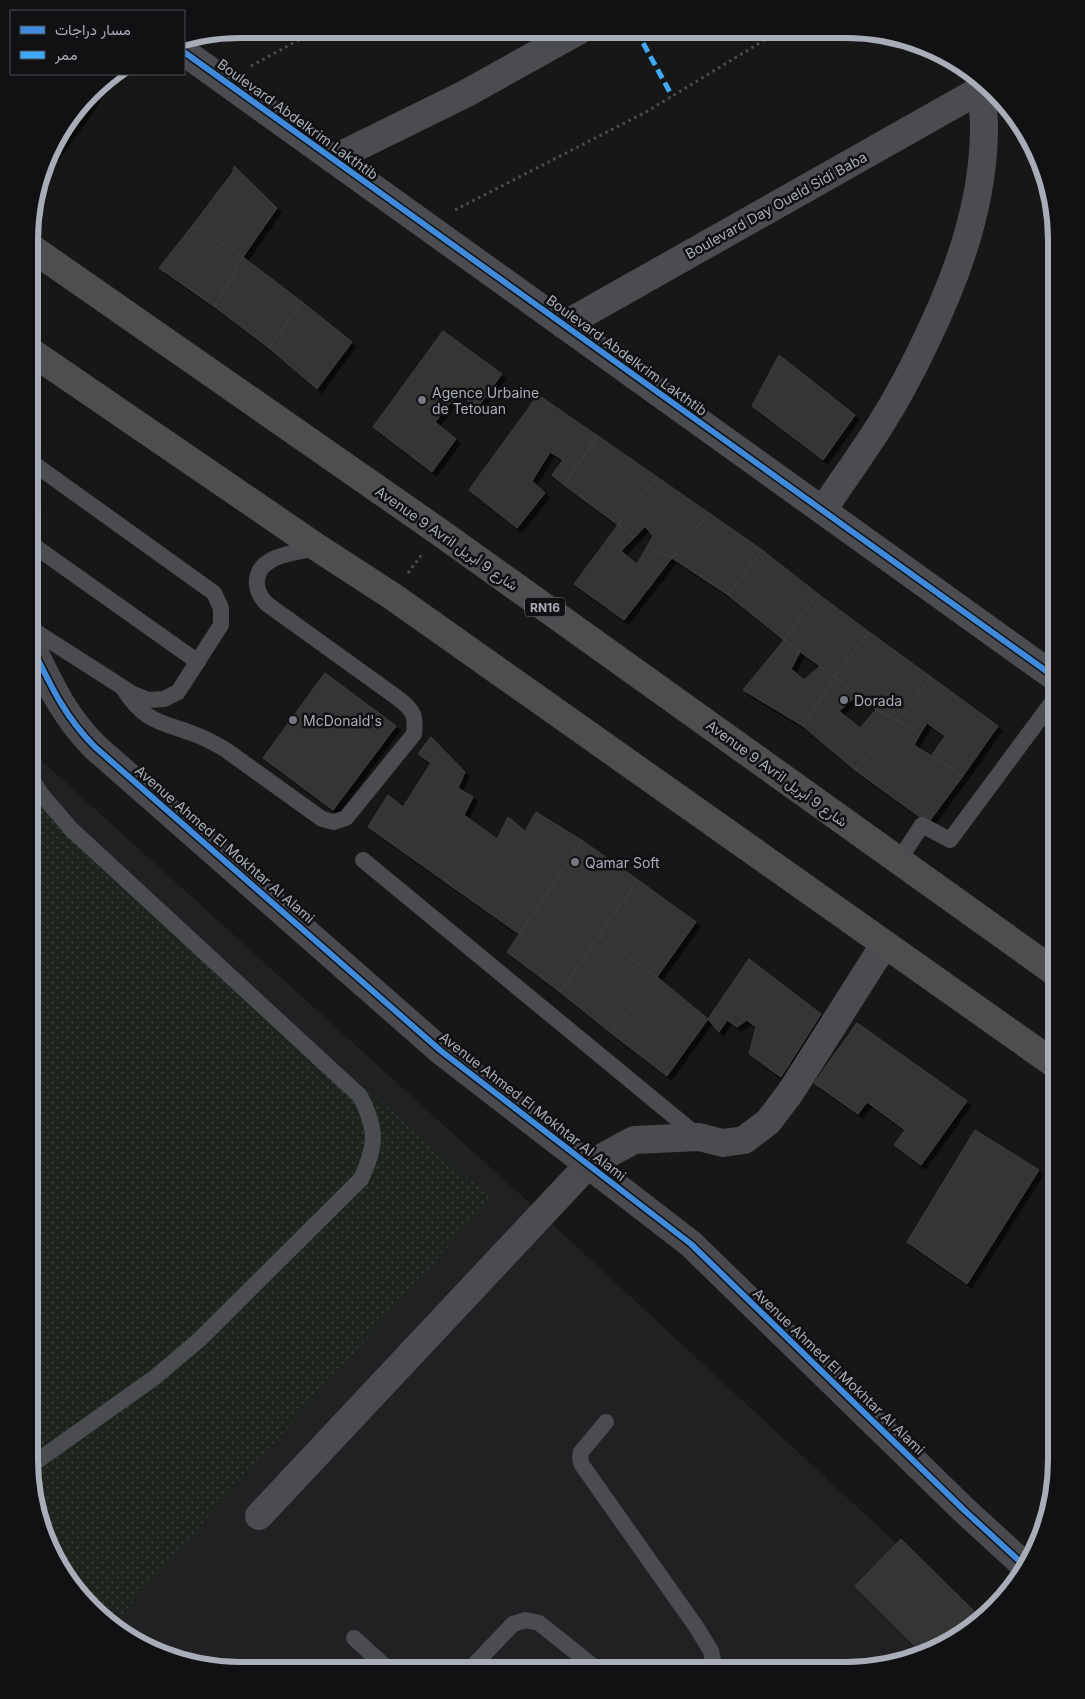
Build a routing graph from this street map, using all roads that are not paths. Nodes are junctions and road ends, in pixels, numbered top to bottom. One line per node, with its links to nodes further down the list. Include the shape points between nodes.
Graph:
1 (566, 38): 5 (street, via 465,94)
2 (185, 53): 5 (street, Boulevard Abdelkrim Lakthtib)
3 (980, 89): 7 (street, Boulevard Day Oueld Sidi Baba)
4 (984, 93): 10 (street, via 981,165 973,212 958,267 907,380)
5 (333, 159): 7 (street, Boulevard Abdelkrim Lakthtib)
6 (38, 253): 21 (highway, Avenue 9 Avril شارع 9 أبريل / RN16, via 438,530)
7 (564, 325): 10 (street, Boulevard Abdelkrim Lakthtib)
8 (38, 356): 11 (highway)
9 (38, 472): 15 (lane, via 214,593 221,608 221,625)
10 (823, 510): 16 (street, Boulevard Abdelkrim Lakthtib)
11 (318, 548): 17 (lane, via 285,554 263,566 257,577 260,596 410,708 416,721 414,734 346,818 334,822 322,819 211,741 144,714); 22 (highway, via 392,596)
12 (38, 549): 15 (lane)
13 (38, 633): 17 (lane)
14 (38, 660): 26 (street, Avenue Ahmed El Mokhtar Al Alami, via 72,721 95,747 441,1051)
15 (198, 662): 17 (lane, via 178,692 164,699 148,700)
16 (1048, 672)
17 (123, 688)
18 (1048, 708): 21 (lane, via 950,840 922,825)
19 (38, 789): 28 (lane, via 71,830 360,1096 370,1115 374,1137 371,1159 361,1179 199,1340 154,1378)
20 (363, 860): 25 (lane)
21 (899, 860): 23 (highway, Avenue 9 Avril شارع 9 أبريل / RN16)
22 (884, 945): 24 (highway); 25 (street, via 790,1093 768,1122 744,1140 723,1143)
23 (1048, 967)
24 (1048, 1059)
25 (699, 1137): 26 (street, via 634,1140)
26 (588, 1166): 29 (street); 30 (street, Avenue Ahmed El Mokhtar Al Alami, via 691,1244)
27 (606, 1422): 35 (lane, via 581,1452 582,1464 697,1628 711,1650)
28 (38, 1460)
29 (259, 1516)
30 (1019, 1561)
31 (354, 1638): 32 (lane)
32 (379, 1661)
33 (477, 1661): 34 (lane, via 512,1624 526,1620 539,1623)
34 (587, 1661)
35 (713, 1661)

